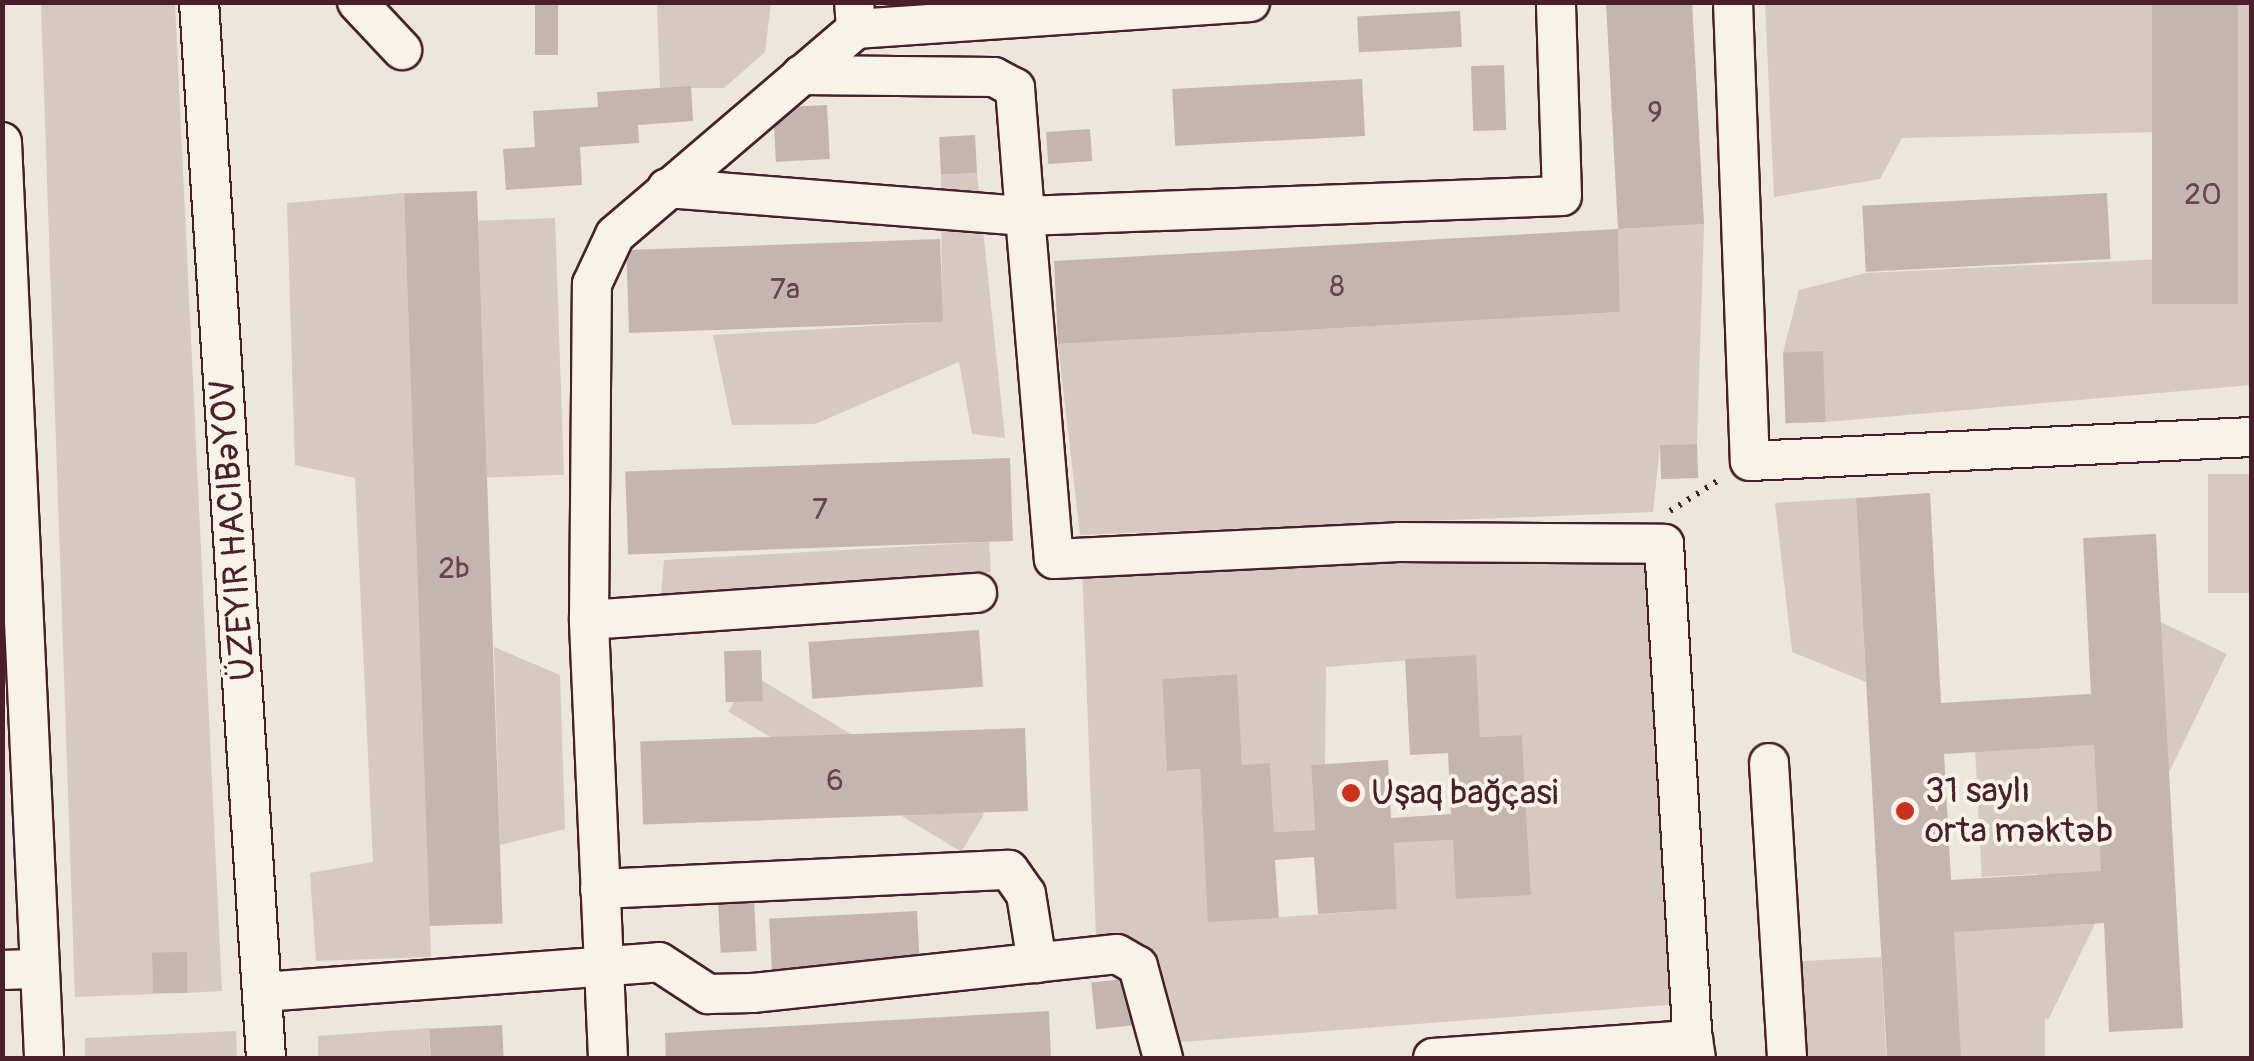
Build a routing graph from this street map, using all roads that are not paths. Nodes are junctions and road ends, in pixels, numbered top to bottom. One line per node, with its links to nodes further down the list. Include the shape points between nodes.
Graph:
1 (199, 2): 22 (street)
2 (356, 2): 7 (street)
3 (1250, 2): 6 (street)
4 (1556, 2): 11 (street, via 1562,196)
5 (1733, 2): 13 (street, via 1750,461)
6 (855, 16): 8 (street)
7 (402, 50)
8 (801, 75): 10 (street); 11 (street, via 994,77 1015,88)
9 (2, 142): 12 (street)
10 (667, 188): 11 (street); 15 (street, via 615,235 592,284)
11 (1026, 216): 23 (street, via 1054,559 1646,538 1669,555)
12 (6, 270): 19 (street)
13 (2252, 437)
14 (977, 593): 15 (street)
15 (588, 620): 17 (street)
16 (1769, 763): 29 (street)
17 (600, 889): 18 (street, via 1009,870 1026,894); 21 (street)
18 (1037, 963): 21 (street, via 708,994 659,962); 27 (street, via 1131,960)
19 (40, 968): 20 (street); 24 (street)
20 (2, 970)
21 (604, 970): 22 (street); 26 (street)
22 (263, 992): 25 (street)
23 (1695, 1049): 28 (street)
24 (44, 1058)
25 (266, 1058)
26 (608, 1058)
27 (1163, 1058)
28 (1433, 1058)
29 (1787, 1058)

